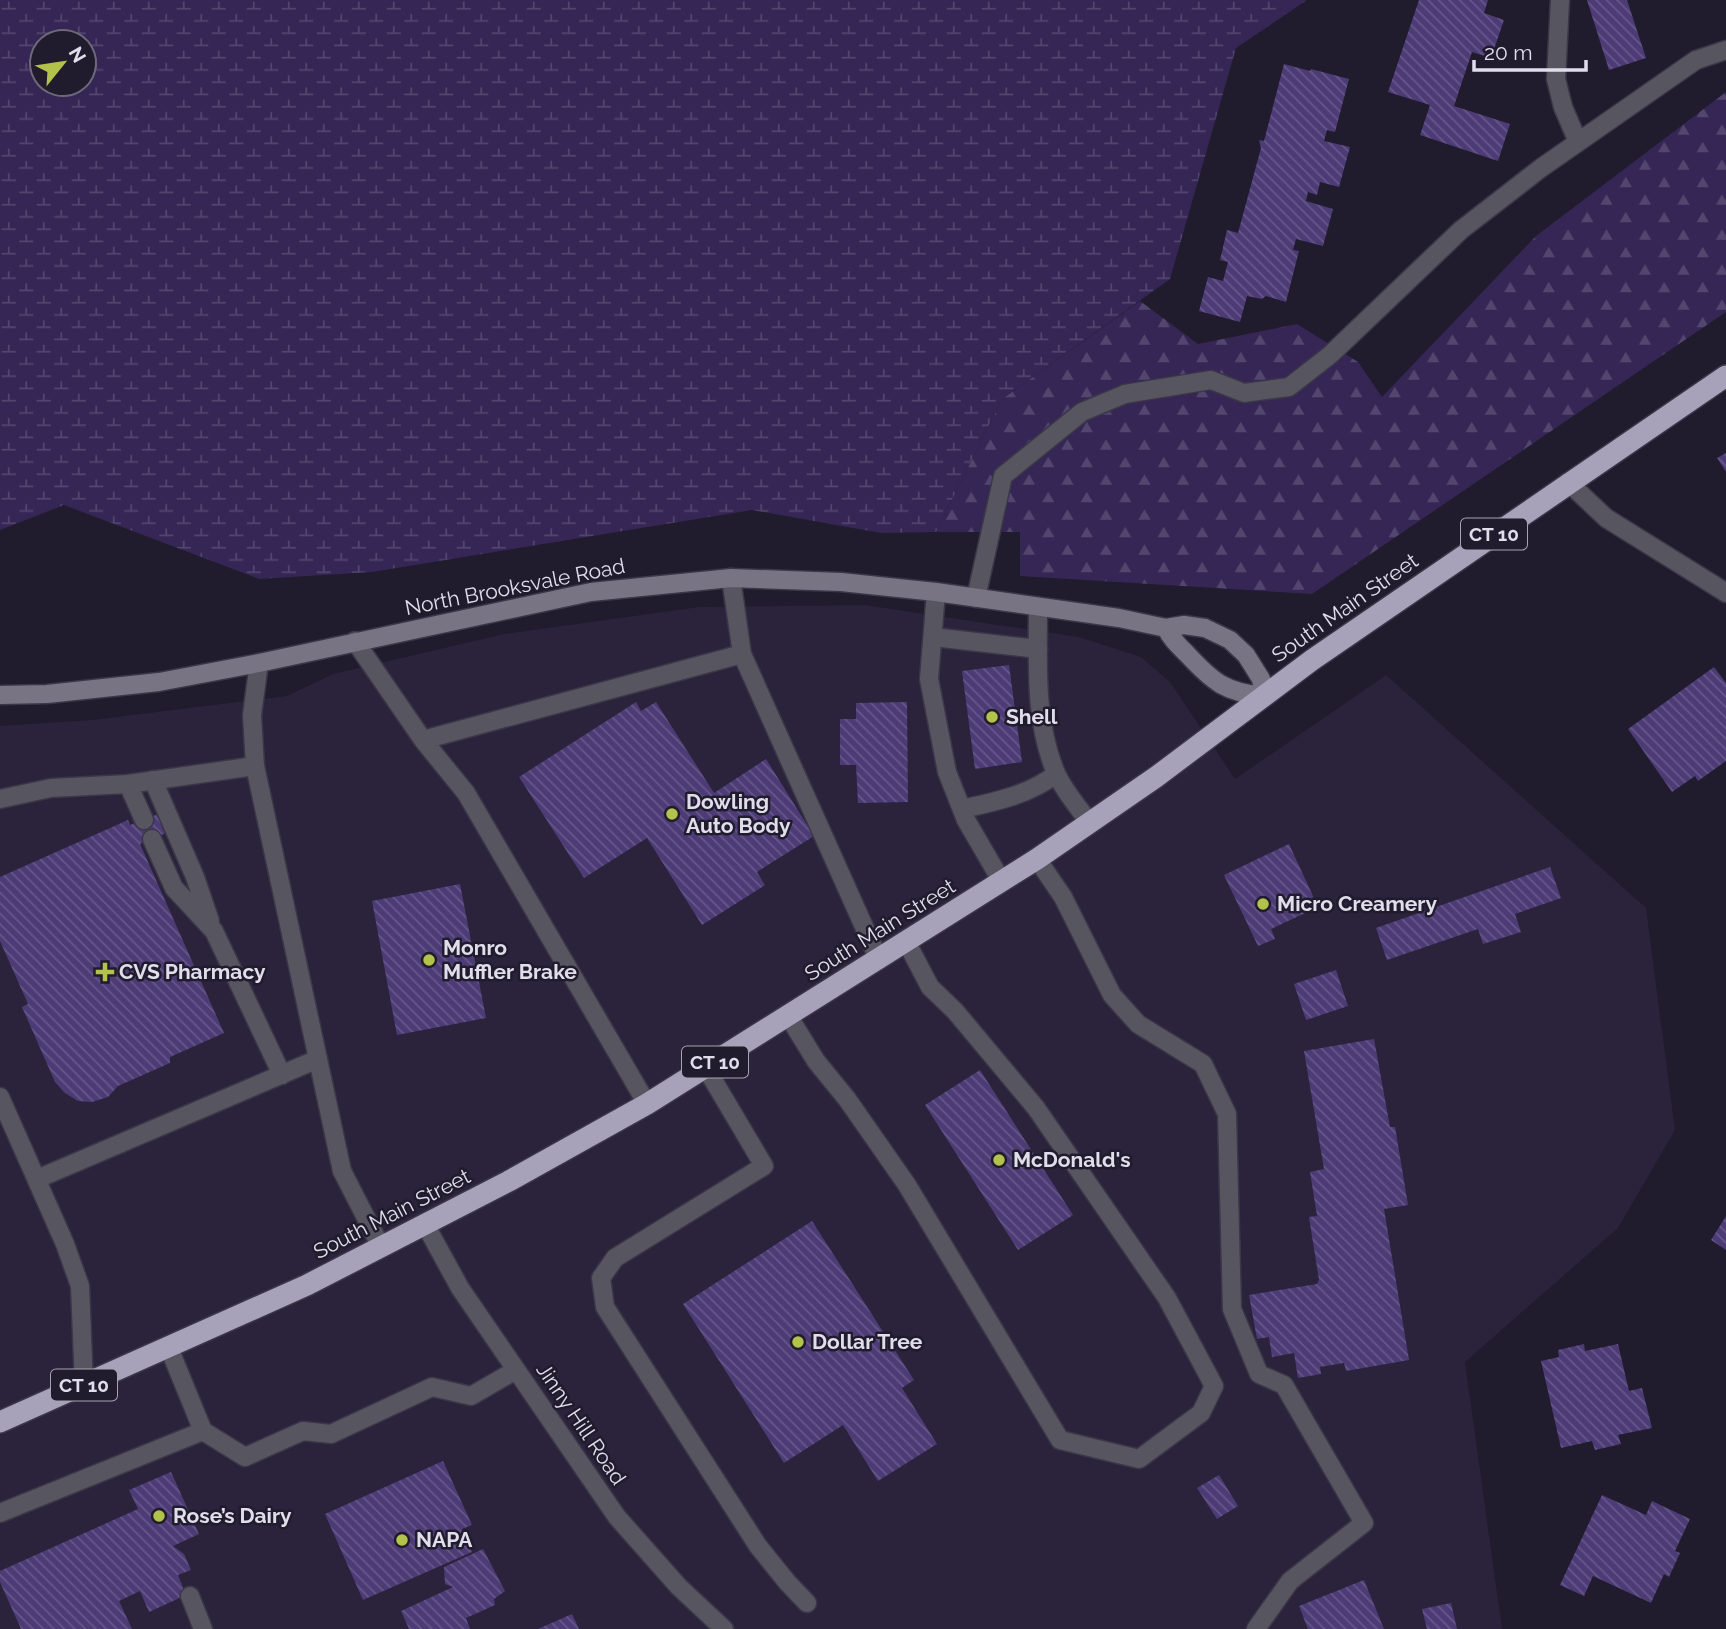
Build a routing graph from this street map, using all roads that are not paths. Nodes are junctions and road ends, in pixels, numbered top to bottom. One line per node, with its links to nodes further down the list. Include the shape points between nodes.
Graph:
1 (1560, 0): 3 (street, via 1556,79)
2 (1726, 50): 3 (street, via 1696,60)
3 (1578, 142): 9 (street, via 1461,230 1330,355 1289,387 1244,393 1212,380 1125,394 1082,412 1003,476)
4 (1726, 376): 5 (highway, South Main Street / CT 10)
5 (1568, 482): 8 (street, via 1606,518); 18 (highway, South Main Street / CT 10)
6 (731, 578): 7 (main road, North Brooksvale Road, via 841,582); 13 (main road, North Brooksvale Road, via 591,592); 15 (street)
7 (936, 592): 9 (main road, North Brooksvale Road); 12 (street)
8 (1726, 593)
9 (976, 598): 10 (main road, North Brooksvale Road)
10 (1038, 607): 11 (main road, North Brooksvale Road); 14 (street)
11 (1166, 628): 18 (main road, via 1212,680 1228,690); 18 (main road, North Brooksvale Road, via 1205,628 1230,640 1255,667)
12 (933, 637): 14 (street); 25 (street, via 929,679 947,772)
13 (355, 641): 16 (main road, North Brooksvale Road); 19 (street)
14 (1038, 649): 21 (street, via 1038,690)
15 (742, 654): 19 (street); 33 (street)
16 (259, 663): 17 (main road, North Brooksvale Road, via 159,682); 20 (street, via 252,715)
17 (0, 695)
18 (1264, 696): 27 (highway, South Main Street / CT 10)
19 (423, 740): 39 (street, via 466,793)
20 (255, 766): 22 (street); 35 (street)
21 (1056, 774): 25 (street, via 1020,794); 27 (street)
22 (153, 780): 23 (street); 31 (street)
23 (128, 784): 24 (street, via 51,788); 26 (street)
24 (0, 799)
25 (961, 809): 30 (street)
26 (144, 820)
27 (1090, 823): 29 (highway, South Main Street / CT 10)
28 (152, 839): 31 (street, via 174,888)
29 (1037, 859): 30 (highway, South Main Street / CT 10); 53 (street, via 1063,897 1112,995 1138,1024 1203,1065 1227,1114 1232,1309 1259,1374 1284,1385 1363,1523 1290,1581)
30 (1002, 882): 32 (highway, South Main Street / CT 10)
31 (214, 931): 37 (street)
32 (907, 943): 33 (highway, South Main Street / CT 10); 34 (street, via 930,987 1036,1108 1059,1141 1167,1298 1214,1386 1201,1413 1139,1459 1060,1440 907,1185)
33 (878, 961): 34 (highway, South Main Street / CT 10)
34 (789, 1017): 36 (highway, South Main Street / CT 10)
35 (318, 1059): 37 (street); 42 (street, via 342,1171)
36 (706, 1068): 39 (highway, South Main Street / CT 10); 50 (street, via 764,1166 615,1258 601,1278 605,1307 758,1546)
37 (282, 1075): 40 (street)
38 (0, 1097): 40 (street)
39 (647, 1104): 41 (highway, South Main Street / CT 10)
40 (37, 1179): 45 (street, via 80,1286)
41 (425, 1224): 42 (highway, South Main Street / CT 10); 44 (street, Jinny Hill Road, via 460,1288)
42 (381, 1247): 43 (highway, South Main Street / CT 10)
43 (169, 1348): 45 (highway, South Main Street / CT 10); 47 (street)
44 (516, 1370): 47 (street, via 471,1396 432,1387 331,1434 303,1430 245,1457); 52 (street, Jinny Hill Road, via 617,1517 679,1587)
45 (84, 1385): 46 (highway, South Main Street / CT 10)
46 (0, 1422)
47 (203, 1431): 48 (street)
48 (0, 1513)
49 (190, 1596): 51 (street)
50 (807, 1603)
51 (203, 1629)
52 (724, 1629)
53 (1256, 1629)

